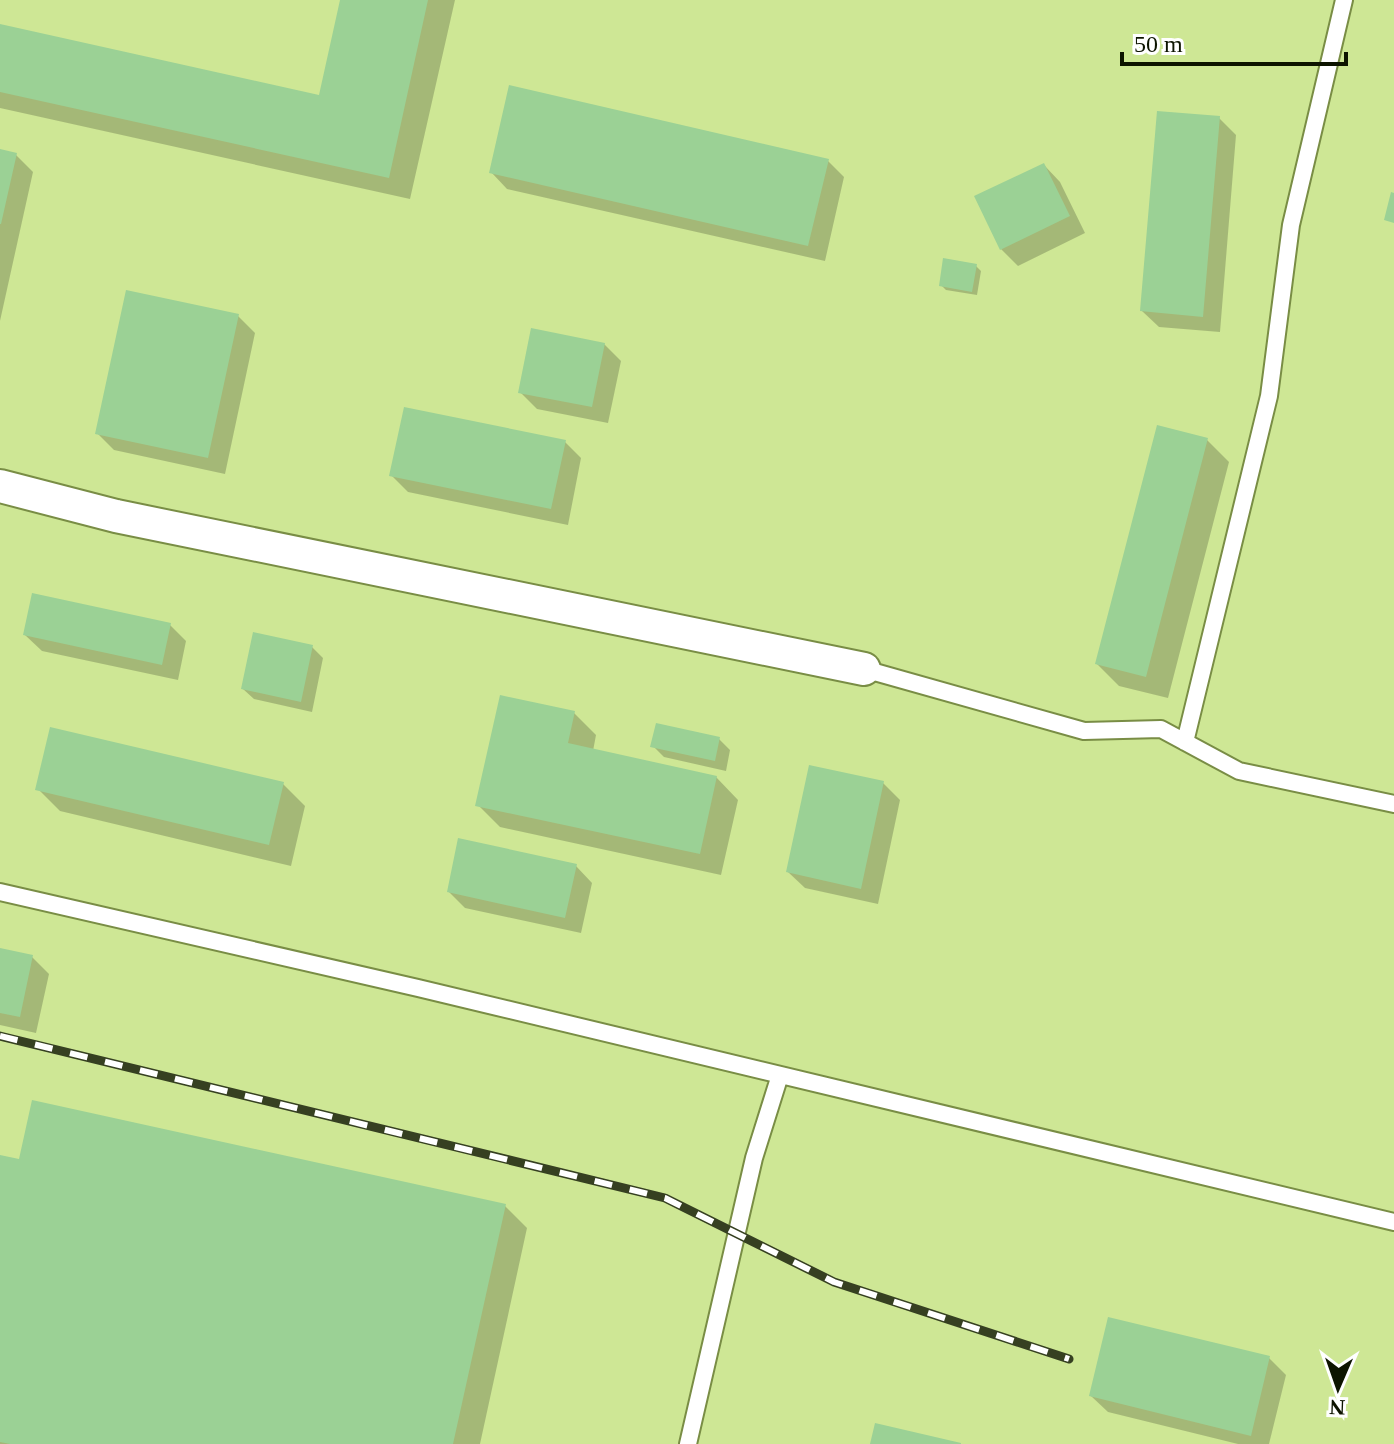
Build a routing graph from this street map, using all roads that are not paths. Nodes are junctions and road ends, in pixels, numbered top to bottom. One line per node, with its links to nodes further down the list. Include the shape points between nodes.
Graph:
1 (1344, 0): 4 (lane, via 1291,225 1269,396)
2 (0, 486): 3 (street, via 116,516)
3 (864, 669): 4 (lane, via 1084,731 1161,729)
4 (1185, 742): 5 (lane, via 1239,771)
5 (1394, 804)
6 (0, 892): 7 (lane)
7 (780, 1075): 8 (lane); 9 (lane, via 754,1158)
8 (1394, 1222)
9 (688, 1444)

